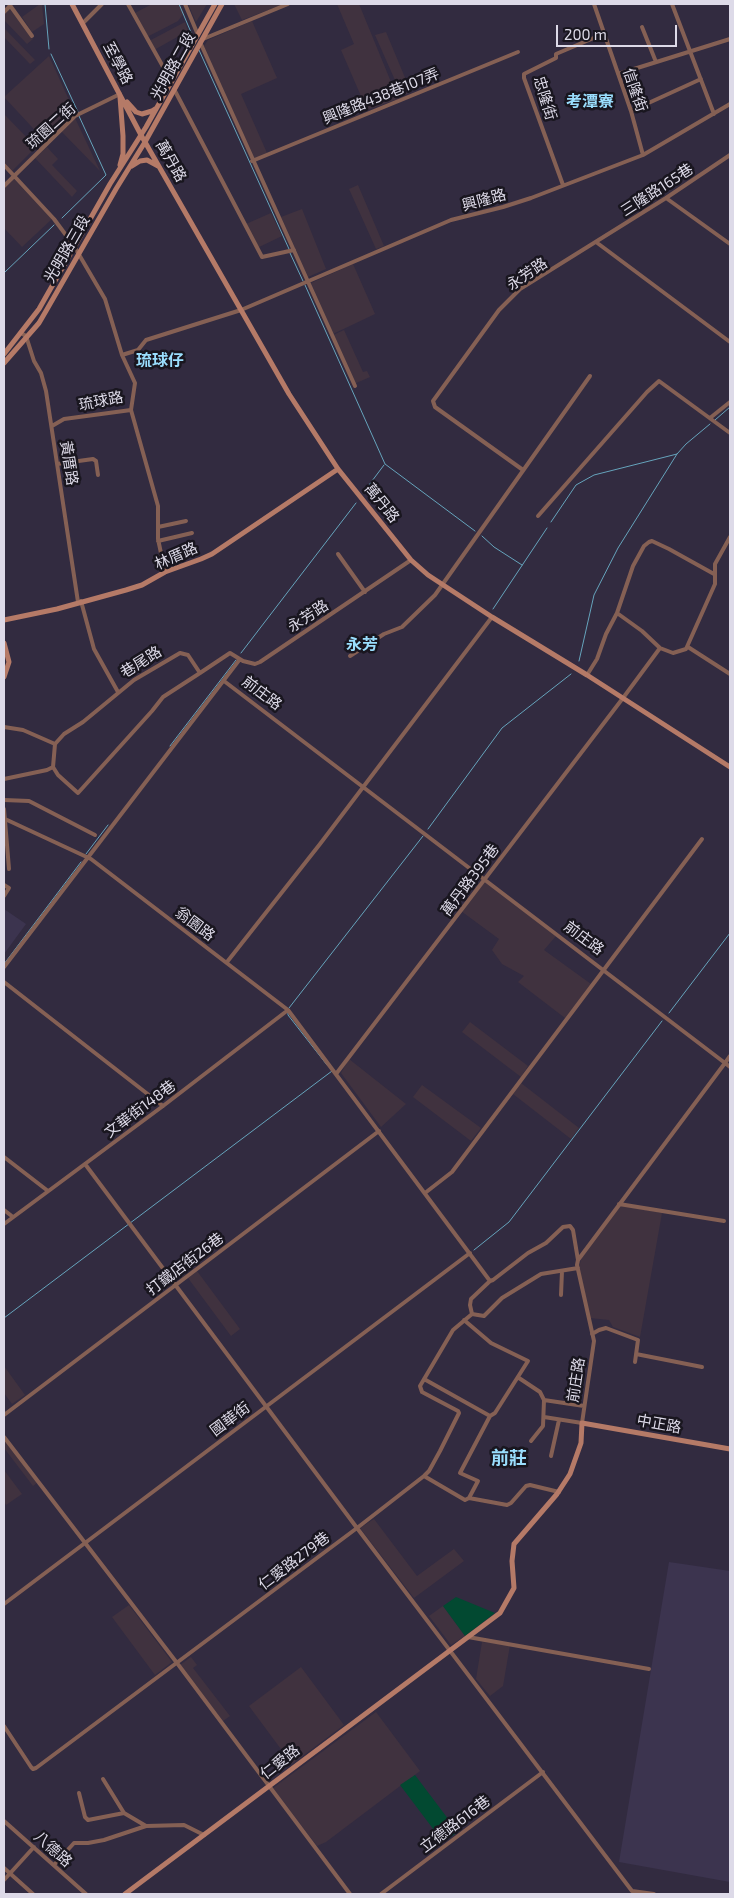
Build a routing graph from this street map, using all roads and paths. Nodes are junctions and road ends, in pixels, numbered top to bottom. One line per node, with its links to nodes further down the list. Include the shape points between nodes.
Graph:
1 (72, 4): 12 (street, 至學路)
2 (102, 4): 12 (street)
3 (128, 4): 23 (street)
4 (185, 4): 16 (street)
5 (215, 4): 16 (street, 光明路二段)
6 (222, 4): 16 (street, 光明路二段)
7 (288, 4): 16 (street)
8 (594, 4): 14 (street, 信隆街)
9 (672, 4): 18 (street)
10 (10, 5): 11 (street); 15 (street)
11 (4, 12)
12 (83, 23): 25 (street, 至學路)
13 (642, 27): 20 (street)
14 (603, 34): 21 (street, 信隆街); 40 (street, 忠隆街, via 556,54 556,58 524,74)
15 (32, 36)
16 (200, 38): 23 (street, 光明路二段); 24 (street, 光明路二段); 34 (street)
17 (730, 39): 18 (street)
18 (690, 51): 20 (street); 22 (street)
19 (518, 52): 34 (street, 興隆路438巷107弄)
20 (656, 62): 21 (street)
21 (618, 74): 28 (street, 信隆街)
22 (701, 79): 28 (street); 29 (street)
23 (171, 82): 27 (street, 光明路二段)
24 (174, 89): 31 (street, 光明路二段); 46 (street, via 262,257)
25 (120, 94): 27 (street, via 136,112 148,113); 30 (street, 至學路); 36 (street, via 123,145); 39 (street, 琉園二街, via 75,116)
26 (730, 104): 29 (street, 興隆路)
27 (156, 108): 30 (street, 光明路二段)
28 (631, 111): 32 (street, 信隆街)
29 (714, 114): 32 (street, 興隆路)
30 (141, 135): 31 (street, 萬丹路); 36 (street, 光明路三段)
31 (146, 142): 37 (street, 萬丹路); 38 (street, 光明路三段)
32 (643, 155): 40 (street, 興隆路)
33 (730, 155): 42 (street, 三隆路165巷)
34 (252, 161): 46 (street)
35 (4, 165): 39 (street, 琉球路)
36 (120, 169): 45 (street, 光明路三段)
37 (161, 169): 38 (street, via 147,160 140,161); 49 (street, 萬丹路)
38 (126, 172): 47 (street, 光明路三段)
39 (14, 176): 41 (street, 琉園二街); 45 (street, 琉球路)
40 (563, 185): 48 (street, 興隆路, via 503,207 451,220)
41 (4, 186)
42 (666, 198): 43 (street, 三隆路165巷); 44 (street)
43 (596, 242): 51 (street); 64 (street, 永芳路, via 520,289 498,310 432,401 435,407)
44 (730, 244)
45 (74, 246): 47 (street, 琉球路); 50 (street, 光明路三段)
46 (291, 250): 48 (street)
47 (78, 254): 50 (street, 光明路三段, via 39,323); 53 (street, 琉球路, via 107,303)
48 (305, 282): 49 (street, 興隆路); 56 (street)
49 (241, 310): 53 (street, via 146,340 138,350); 63 (street, 萬丹路, via 289,394)
50 (23, 334): 52 (street, 光明路三段); 54 (street, 光明路三段); 60 (street, 黃厝路, via 41,373)
51 (730, 342)
52 (4, 354)
53 (122, 355): 58 (street, 琉球路, via 135,383)
54 (4, 363)
55 (590, 376): 64 (street)
56 (355, 386)
57 (730, 402): 59 (street)
58 (131, 410): 60 (street, 琉球路, via 64,419); 68 (street, via 158,506)
59 (710, 418): 61 (street); 66 (street, via 658,382)
60 (52, 426): 62 (street, 黃厝路)
61 (730, 433)
62 (58, 464): 65 (street, via 93,459); 78 (street, 黃厝路)
63 (338, 469): 73 (street, 萬丹路); 74 (street, 林厝路, via 212,554)
64 (523, 470): 76 (street)
65 (98, 475)
66 (538, 516)
67 (186, 521): 68 (street)
68 (158, 527): 71 (street)
69 (192, 533): 71 (street)
70 (730, 537): 75 (street, via 714,564)
71 (158, 541): 74 (street)
72 (338, 554): 77 (street)
73 (411, 560): 76 (street, 萬丹路); 77 (street, 永芳路)
74 (165, 572): 78 (street, 林厝路, via 142,585)
75 (714, 574): 79 (street, via 669,549 649,542 633,566); 83 (street, via 715,584)
76 (443, 585): 80 (street, 萬丹路); 85 (street, via 402,628 384,634)
77 (365, 592): 86 (street, 永芳路, via 260,662)
78 (80, 602): 81 (street, 林厝路); 92 (street, 黃厝路, via 94,649)
79 (617, 613): 84 (street, via 642,630); 89 (street)
80 (492, 617): 89 (street, 萬丹路); 99 (street)
81 (4, 620)
82 (4, 643): 90 (street, via 9,662)
83 (688, 647): 84 (street, via 673,653); 88 (street)
84 (660, 648): 93 (street, 萬丹路395巷)
85 (350, 656)
86 (240, 659): 87 (street, via 228,654); 91 (street)
87 (200, 673): 92 (street, 巷尾路, via 188,655 180,653); 96 (street, via 163,697 78,793)
88 (730, 674)
89 (587, 675): 93 (street, 萬丹路)
90 (4, 678)
91 (224, 681): 99 (street, 前庄路); 105 (street)
92 (118, 692): 95 (street, 巷尾路)
93 (623, 698): 97 (street, 萬丹路); 107 (street, 萬丹路395巷)
94 (4, 727): 95 (street, via 23,730)
95 (55, 744): 96 (street)
96 (53, 767): 98 (street)
97 (730, 767)
98 (4, 779)
99 (364, 787): 107 (street, 前庄路); 110 (street)
100 (4, 800): 103 (street, via 29,801)
101 (4, 809): 102 (street)
102 (5, 819): 105 (street, 翁園路); 106 (street)
103 (95, 835)
104 (702, 839): 112 (street)
105 (88, 858): 110 (street, 翁園路); 111 (street)
106 (9, 869)
107 (485, 879): 112 (street, 前庄路); 118 (street, 萬丹路395巷)
108 (4, 886): 109 (street, via 8,888)
109 (4, 896)
110 (227, 962): 114 (street, 翁園路)
111 (4, 967)
112 (605, 970): 116 (street, 前庄路); 124 (street, via 452,1172)
113 (4, 982): 119 (street)
114 (289, 1011): 118 (street, 翁園路); 119 (street, 文華街148巷)
115 (730, 1056): 116 (street)
116 (725, 1063): 117 (street, 前庄路); 125 (street)
117 (730, 1067)
118 (336, 1074): 120 (street, 翁園路)
119 (163, 1106): 122 (street, 文華街148巷)
120 (379, 1131): 124 (street, 翁園路); 135 (street, 打鐵店街26巷)
121 (4, 1157): 123 (street)
122 (85, 1164): 123 (street, 文華街148巷); 135 (street)
123 (48, 1191): 127 (street, 文華街148巷)
124 (424, 1193): 130 (street, 翁園路)
125 (619, 1204): 128 (street); 131 (street)
126 (4, 1210): 127 (street)
127 (13, 1217): 129 (street, 文華街148巷)
128 (724, 1222)
129 (4, 1224)
130 (470, 1253): 134 (street, 翁園路); 146 (street, 國華街)
131 (578, 1260): 132 (street, 前庄路); 134 (street, 前庄路, via 573,1230 570,1226 563,1227 546,1243)
132 (578, 1268): 133 (street); 139 (street, 前庄路)
133 (562, 1271): 136 (street); 137 (street, via 541,1274 502,1298 484,1316)
134 (490, 1281): 137 (street, via 471,1300)
135 (176, 1285): 146 (street); 148 (street, 打鐵店街26巷)
136 (561, 1296)
137 (472, 1314): 138 (street)
138 (464, 1320): 143 (street, via 490,1343 528,1361); 144 (street, via 453,1330)
139 (592, 1334): 140 (street, via 606,1328 638,1340); 147 (street, 前庄路, via 593,1349)
140 (636, 1354): 141 (street); 142 (street)
141 (635, 1362)
142 (702, 1367)
143 (519, 1378): 145 (street, 前庄路, via 540,1392); 149 (street)
144 (424, 1379): 149 (street); 157 (street, 仁愛路279巷, via 420,1386 422,1392 459,1413)
145 (544, 1400): 147 (street); 150 (street, 前庄路)
146 (266, 1406): 160 (street); 161 (street, 國華街)
147 (584, 1406): 152 (street, 前庄路)
148 (4, 1415)
149 (490, 1416): 159 (street, via 460,1473 478,1481)
150 (544, 1417): 151 (street); 154 (street, 前庄路, via 542,1429)
151 (559, 1420): 152 (street); 156 (street)
152 (582, 1423): 155 (street, 中正路); 158 (street, 前庄路, via 576,1460)
153 (4, 1437): 161 (street)
154 (531, 1441)
155 (730, 1449)
156 (551, 1456)
157 (424, 1476): 159 (street, via 465,1500); 160 (street, 仁愛路279巷)
158 (559, 1492): 159 (street, via 526,1486 507,1505); 163 (street, 前庄路, via 514,1544 514,1588 505,1605 495,1617)
159 (470, 1498)
160 (358, 1528): 164 (street); 165 (street, 仁愛路279巷)
161 (85, 1544): 162 (street, 國華街); 165 (street)
162 (4, 1604)
163 (468, 1637): 164 (street, 前庄路); 166 (street)
164 (451, 1650): 168 (street); 170 (street, 仁愛路)
165 (177, 1663): 167 (street, 仁愛路279巷, via 33,1769); 170 (street)
166 (649, 1669)
167 (4, 1726)
168 (543, 1772): 181 (street); 186 (street, 立德路616巷)
169 (103, 1780): 172 (street)
170 (269, 1786): 175 (street, 仁愛路); 185 (street)
171 (79, 1793): 172 (street, via 88,1820)
172 (124, 1813): 174 (street)
173 (4, 1821): 176 (street, 八德路)
174 (146, 1826): 175 (street, via 184,1825); 177 (street, via 88,1844 74,1843)
175 (205, 1835): 184 (street, 仁愛路)
176 (34, 1848): 177 (street, 八德路); 179 (street)
177 (54, 1865): 183 (street, 八德路)
178 (4, 1868): 179 (street)
179 (10, 1874): 180 (street); 182 (street)
180 (4, 1880)
181 (632, 1891): 187 (street); 188 (street)
182 (33, 1894)
183 (86, 1894)
184 (125, 1894)
185 (350, 1894)
186 (381, 1894)
187 (628, 1894)
188 (654, 1894)

